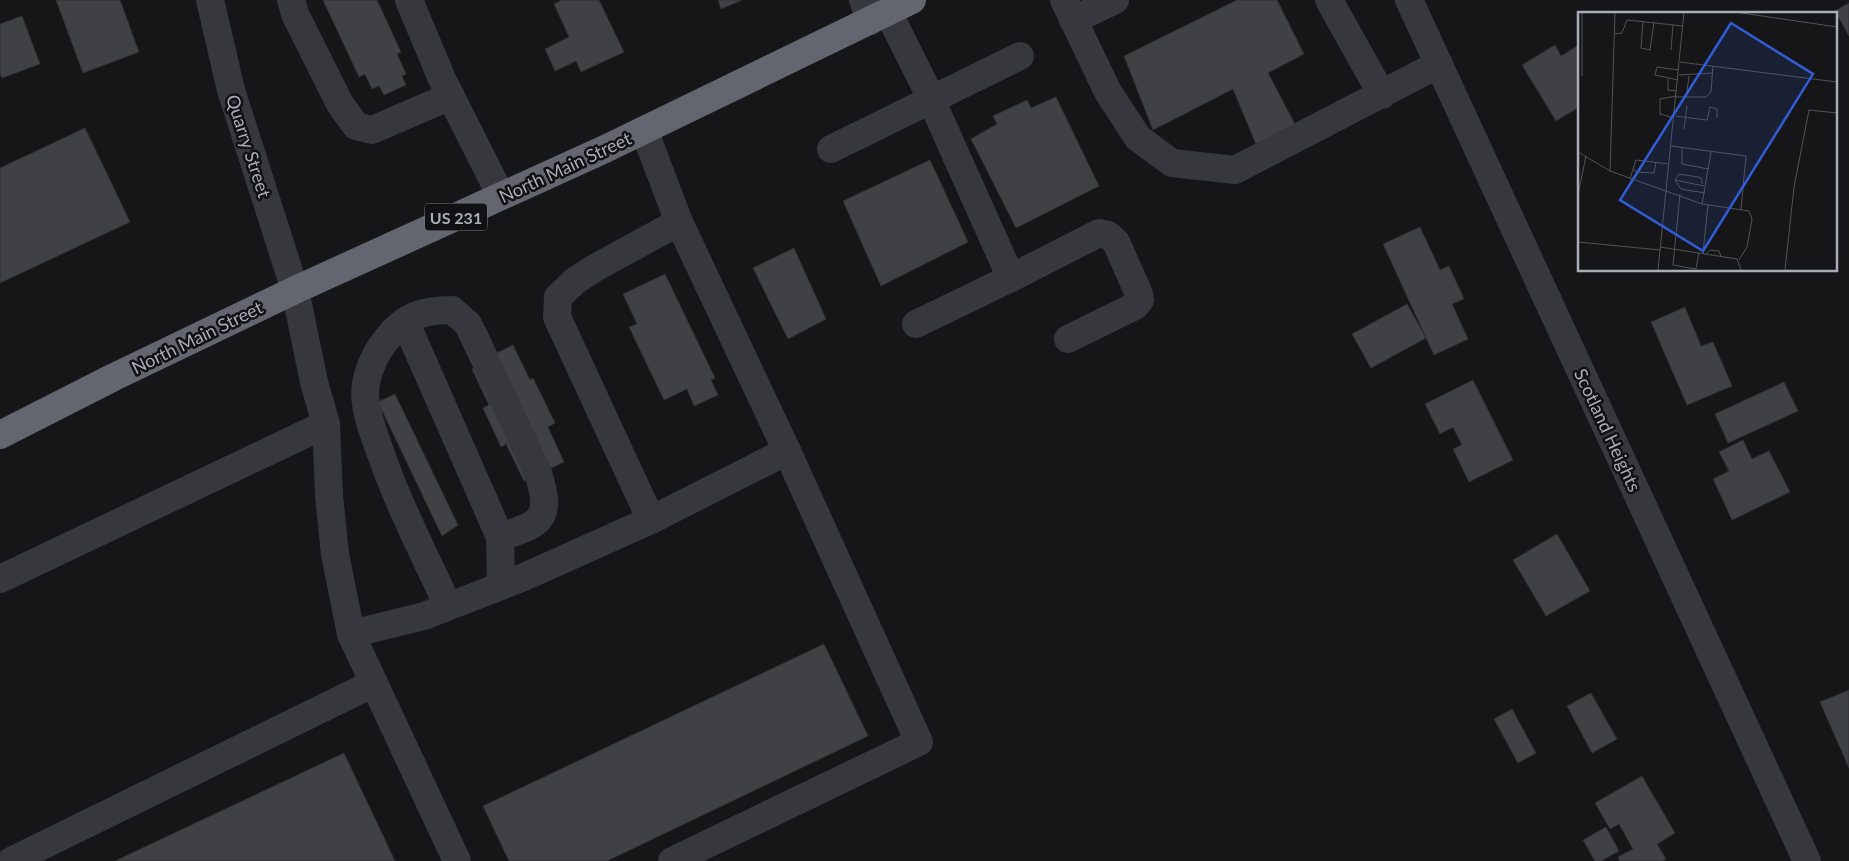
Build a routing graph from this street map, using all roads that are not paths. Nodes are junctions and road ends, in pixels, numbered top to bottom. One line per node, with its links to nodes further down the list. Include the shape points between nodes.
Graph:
1 (210, 0): 20 (street, Quarry Street, via 231,90)
2 (290, 0): 13 (street, via 340,104 356,126 372,130)
3 (409, 0): 13 (street)
4 (912, 0): 9 (highway, North Main Street / US 231)
5 (1115, 0): 8 (street)
6 (1329, 0): 12 (street)
7 (1409, 0): 11 (street, Scotland Heights)
8 (1068, 10): 12 (street, via 1108,92 1138,138 1172,163 1235,170)
9 (874, 11): 14 (street); 15 (highway, North Main Street / US 231)
10 (1020, 56): 14 (street)
11 (1439, 64): 12 (street); 37 (street, Scotland Heights)
12 (1382, 95)
13 (451, 96): 17 (street)
14 (931, 100): 16 (street); 19 (street)
15 (644, 130): 17 (highway, North Main Street / US 231); 18 (street)
16 (831, 149)
17 (501, 196): 20 (highway, North Main Street / US 231)
18 (679, 222): 26 (street); 27 (street, via 587,273 558,297 558,317)
19 (1011, 278): 22 (street); 23 (street, via 1099,233 1116,242 1140,300 1135,306)
20 (295, 290): 24 (street, Quarry Street); 25 (highway, North Main Street / US 231)
21 (405, 321): 28 (street); 28 (street, via 433,310 452,310 468,324 538,473 544,494 542,512 534,524); 31 (street, via 381,346 369,370 365,402 391,483)
22 (916, 324)
23 (1068, 340)
24 (326, 424): 29 (street); 32 (street, Quarry Street, via 335,554)
25 (0, 435)
26 (787, 452): 27 (street); 36 (street, via 919,742)
27 (651, 520): 30 (street)
28 (500, 537): 30 (street)
29 (0, 579)
30 (501, 586): 31 (street)
31 (448, 606): 32 (street, via 424,616)
32 (351, 634): 33 (street, Quarry Street)
33 (374, 683): 34 (street); 35 (street, Quarry Street)
34 (11, 861)
35 (457, 861)
36 (672, 861)
37 (1807, 861)

